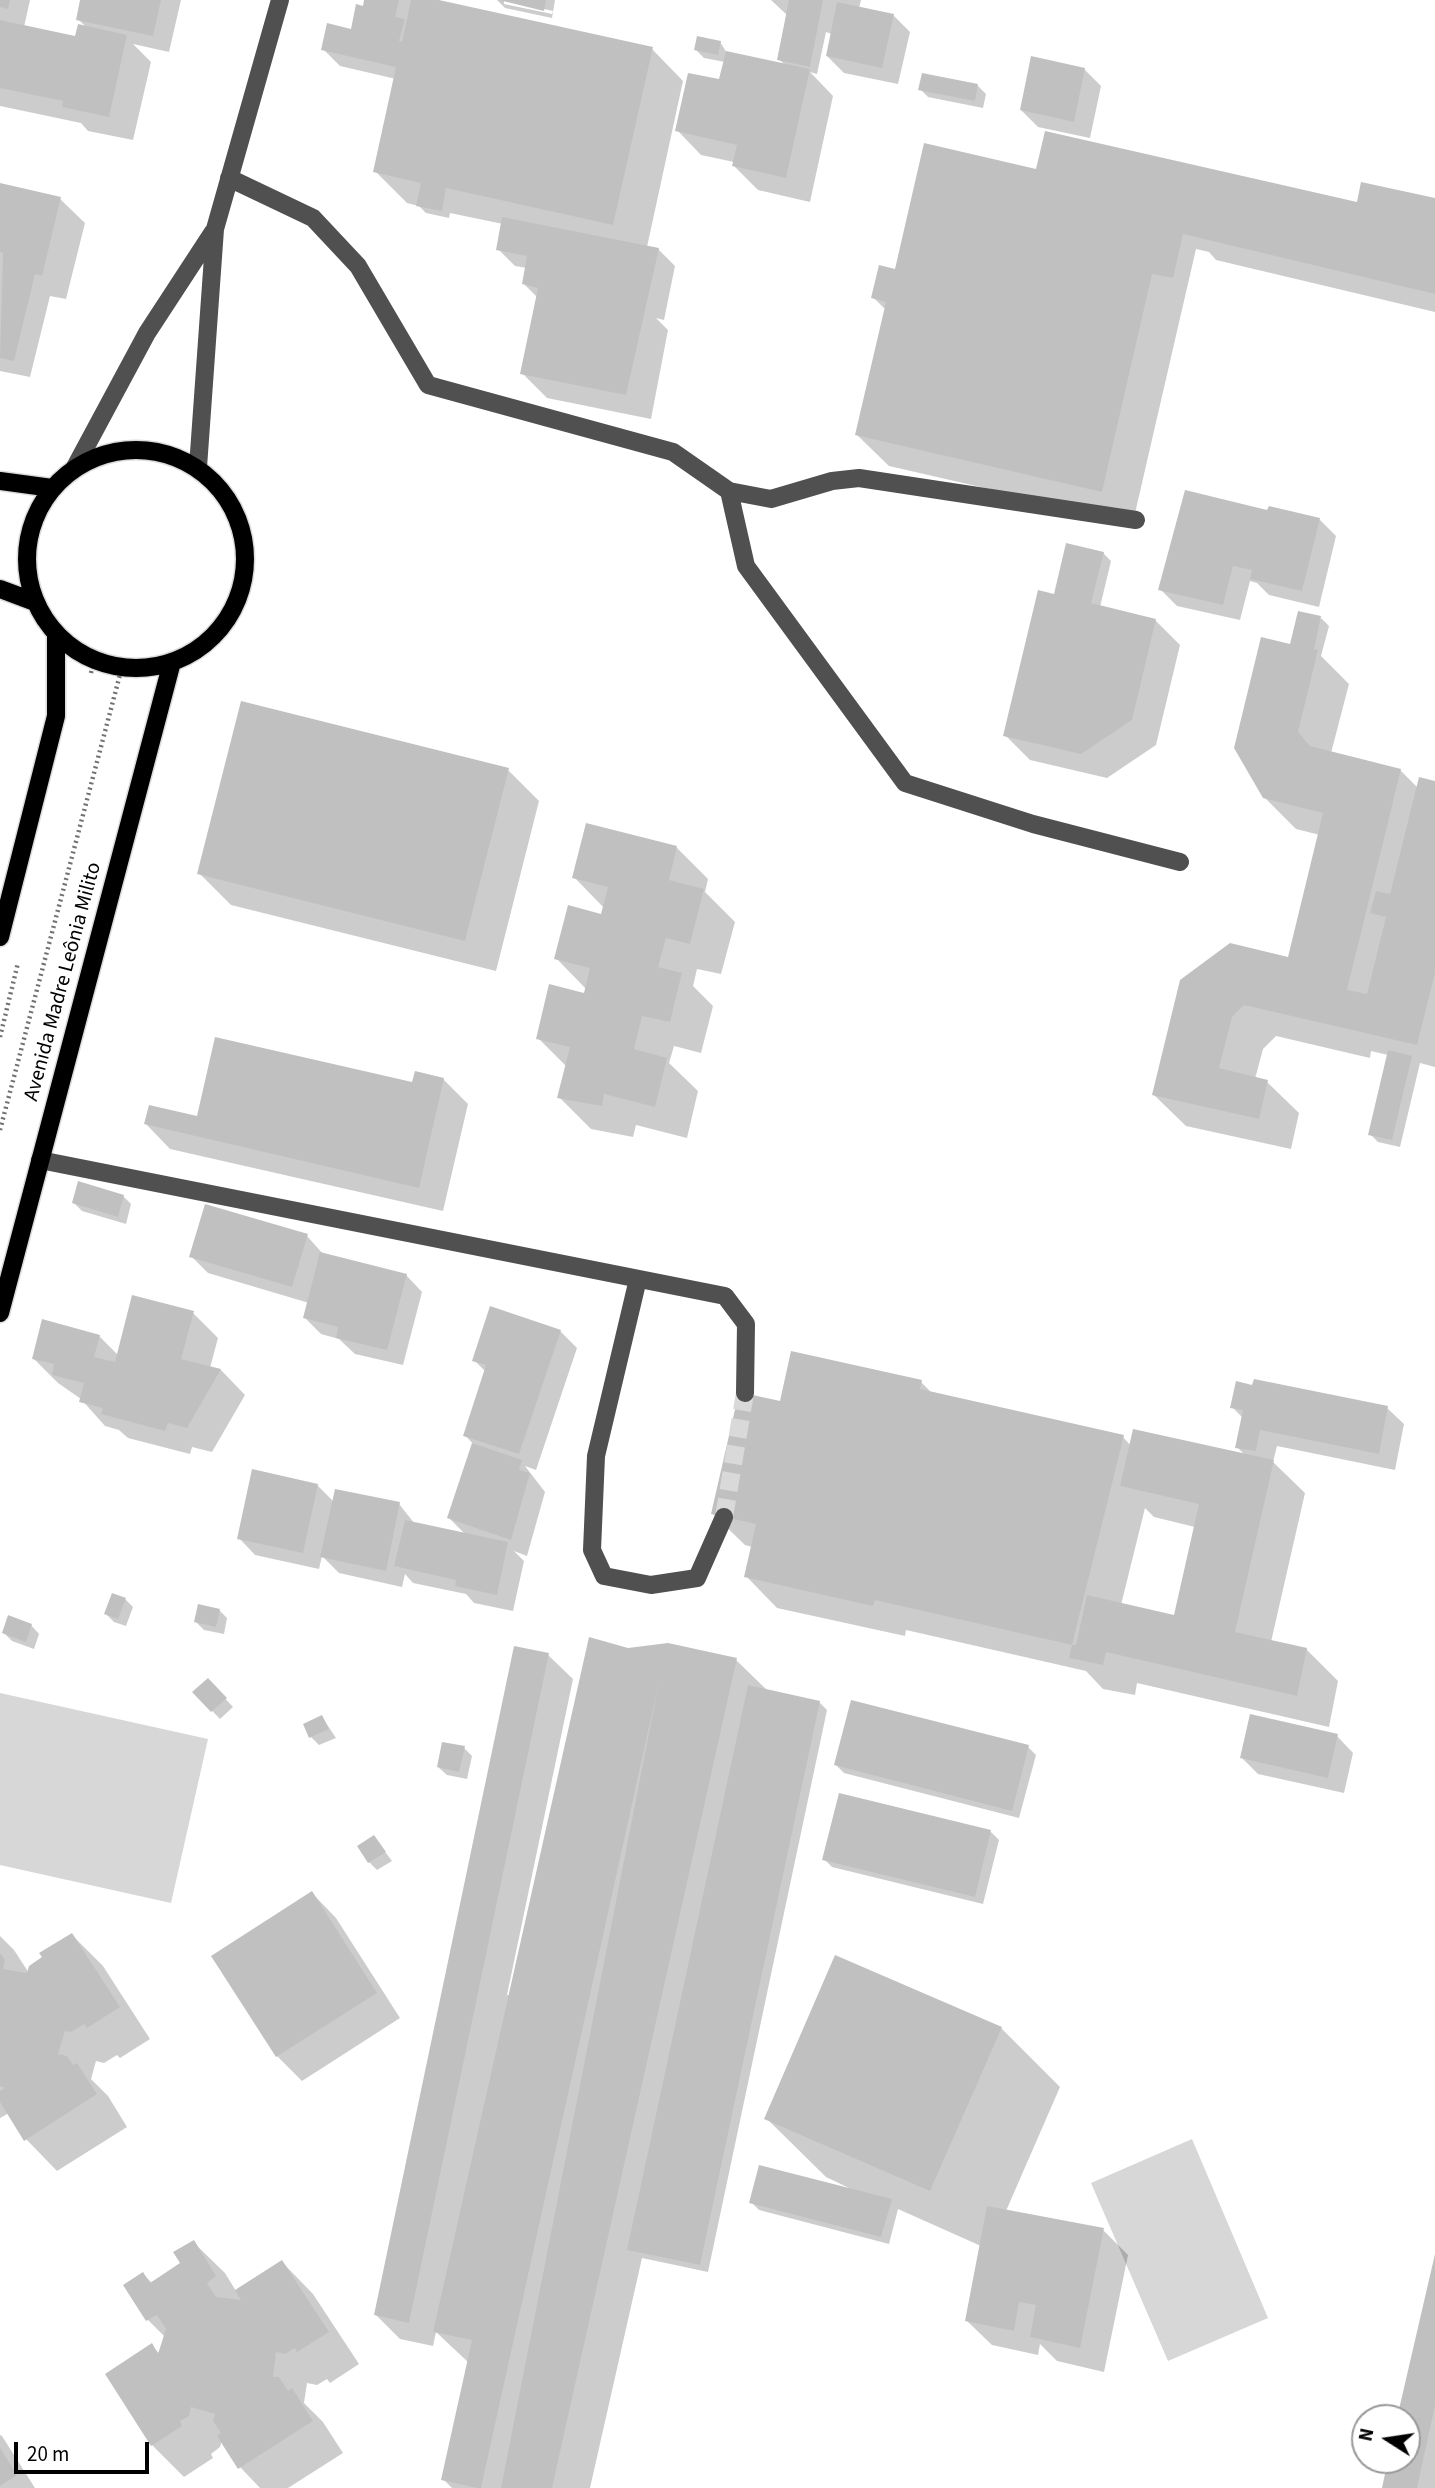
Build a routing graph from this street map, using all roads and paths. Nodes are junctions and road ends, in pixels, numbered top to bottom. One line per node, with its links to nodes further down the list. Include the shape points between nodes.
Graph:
1 (280, 0): 2 (street)
2 (229, 178): 3 (street); 8 (street, via 313,218 358,266 428,385 673,452)
3 (215, 229): 4 (street, via 147,333); 5 (street)
4 (75, 467): 5 (main road, via 104,453 135,449 166,453); 7 (main road)
5 (198, 467): 13 (main road, via 222,491 239,522 246,556 241,590 226,622 202,646)
6 (0, 481): 7 (main road)
7 (52, 488): 11 (main road, via 36,513 27,542 27,573)
8 (729, 491): 9 (street, via 771,499 859,478); 15 (street, via 746,566 905,783 1033,824)
9 (1136, 520)
10 (0, 589): 11 (main road)
11 (35, 602): 12 (main road)
12 (56, 635): 14 (main road, via 81,654); 16 (main road, via 56,716)
13 (172, 663): 14 (main road); 18 (main road, Avenida Madre Leônia Milito)
14 (122, 667): 17 (path)
15 (1180, 862)
16 (0, 937)
17 (0, 1130)
18 (40, 1160): 19 (street); 20 (main road, Avenida Madre Leônia Milito)
19 (638, 1279): 21 (street, via 725,1296 746,1324); 22 (street, via 596,1456 592,1550 604,1576 651,1585 697,1578)
20 (0, 1313)
21 (745, 1393)
22 (724, 1517)

